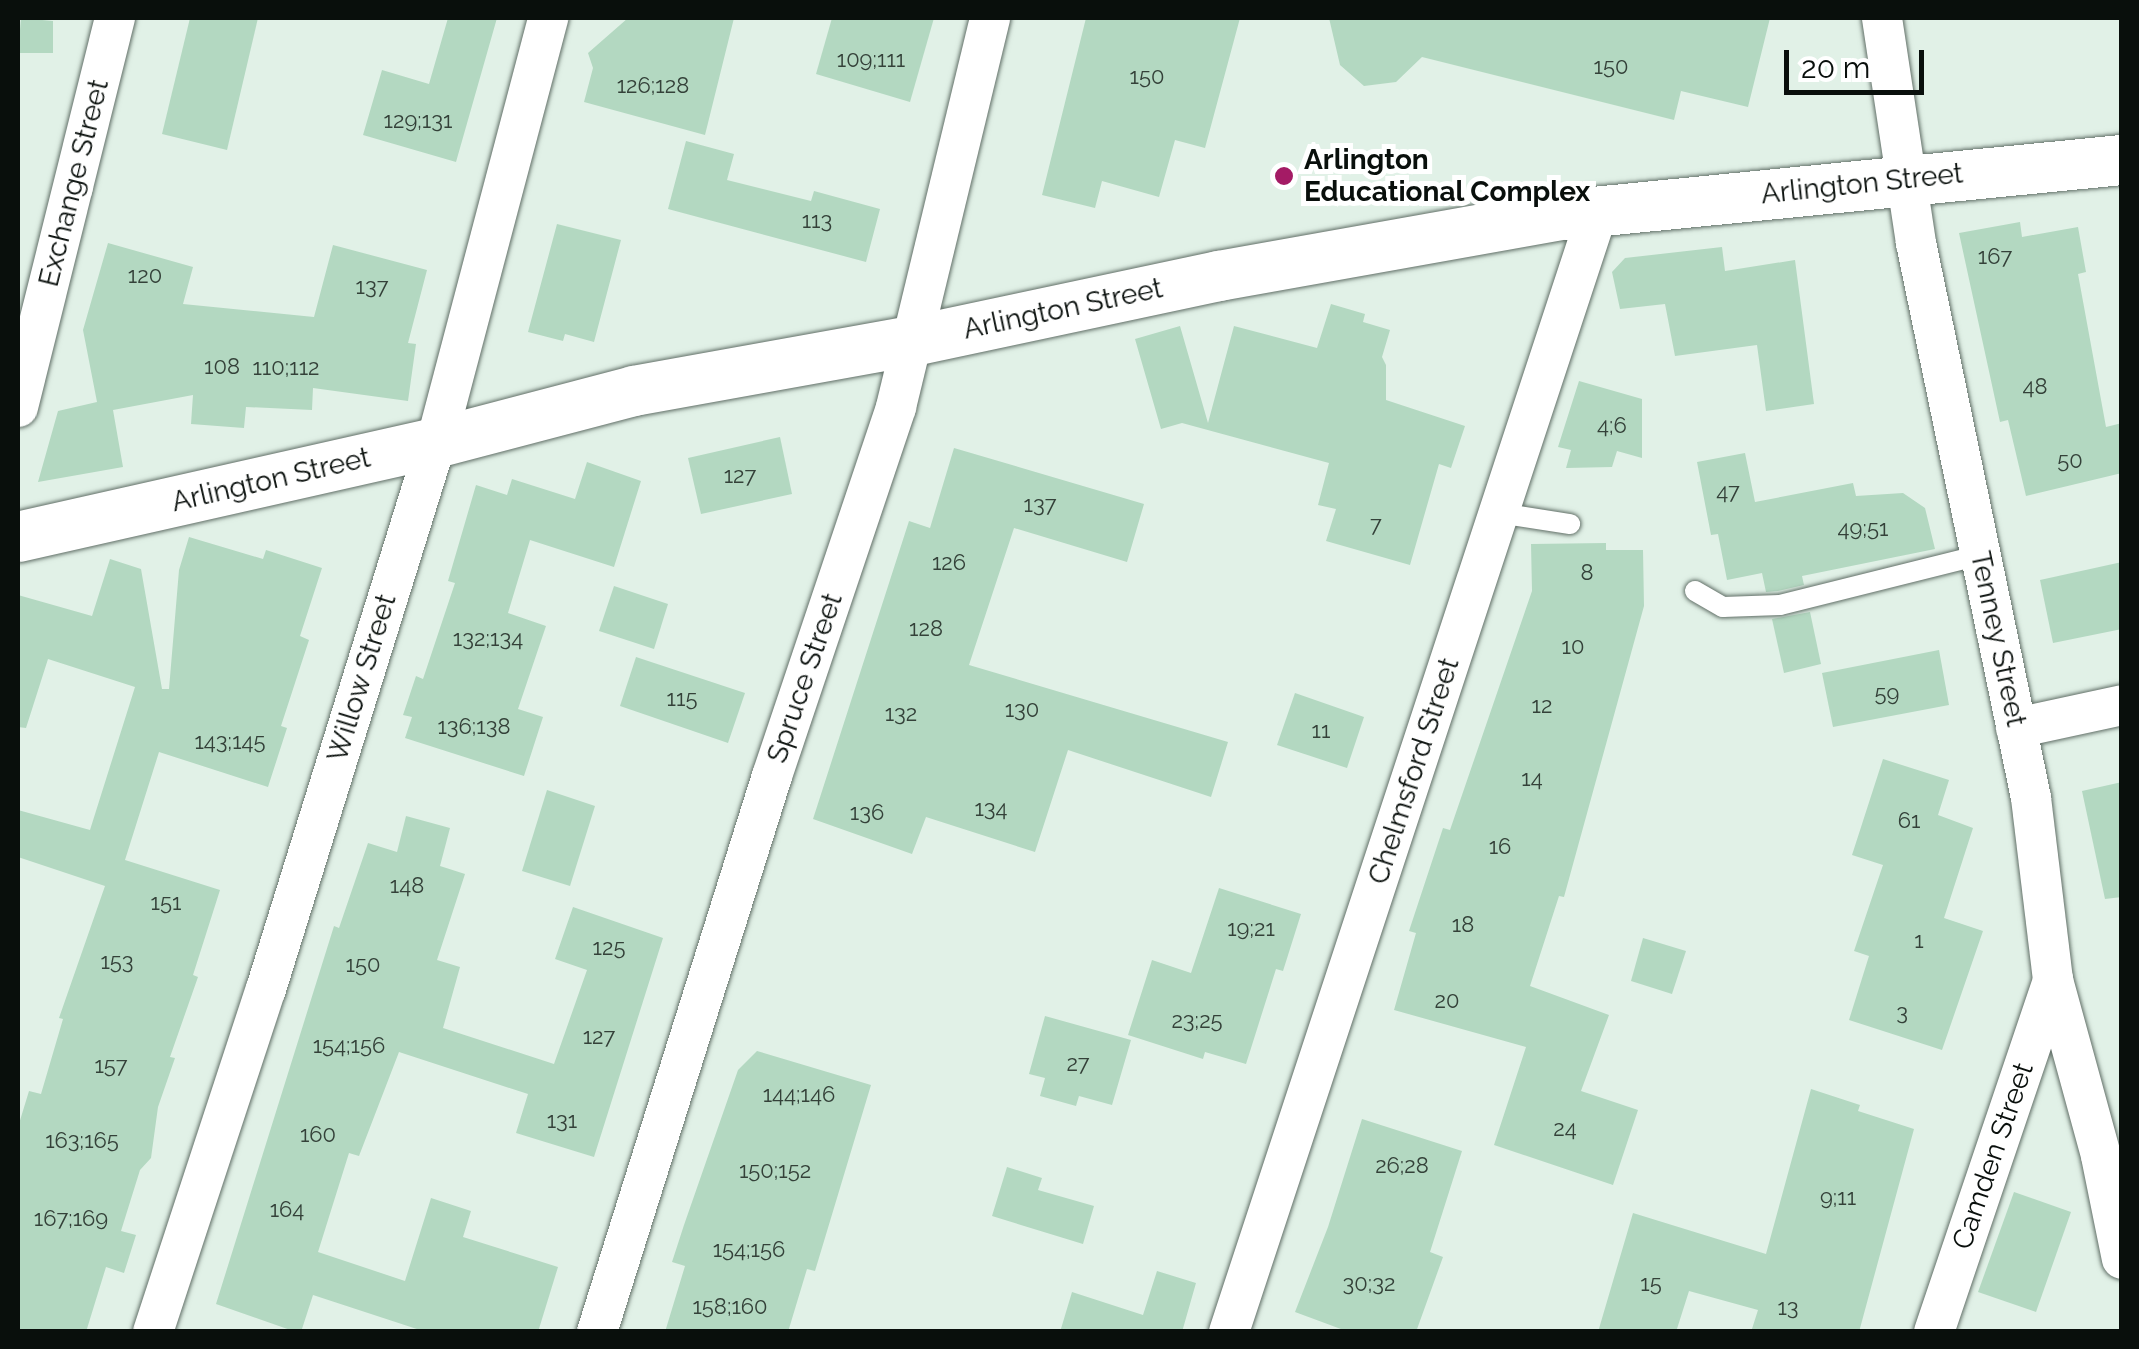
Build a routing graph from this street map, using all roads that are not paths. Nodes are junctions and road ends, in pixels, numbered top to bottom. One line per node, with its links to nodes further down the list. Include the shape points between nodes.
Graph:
1 (115, 18): 9 (street, Exchange Street)
2 (548, 18): 10 (street, Willow Street)
3 (990, 18): 8 (street, Spruce Street)
4 (1882, 18): 6 (street, Tenney Street)
5 (2122, 160): 6 (street, Arlington Street)
6 (1904, 179): 7 (street, Arlington Street); 14 (street, Tenney Street)
7 (1598, 211): 8 (street, Arlington Street, via 1219,276); 11 (street, Chelmsford Street)
8 (913, 341): 10 (street, Arlington Street, via 634,391); 21 (street, Spruce Street)
9 (18, 407)
10 (436, 443): 13 (street, Arlington Street); 20 (street, Willow Street)
11 (1499, 513): 12 (lane); 22 (street, Chelmsford Street)
12 (1570, 524)
13 (18, 537)
14 (1980, 555): 15 (lane, via 1780,605 1722,607); 17 (street, Tenney Street)
15 (1695, 591)
16 (2122, 706): 17 (street)
17 (2016, 728): 18 (street, Tenney Street)
18 (2053, 980): 19 (street, Tenney Street, via 2102,1156); 23 (street, Camden Street)
19 (2122, 1259)
20 (153, 1332)
21 (597, 1332)
22 (1229, 1332)
23 (1934, 1332)

